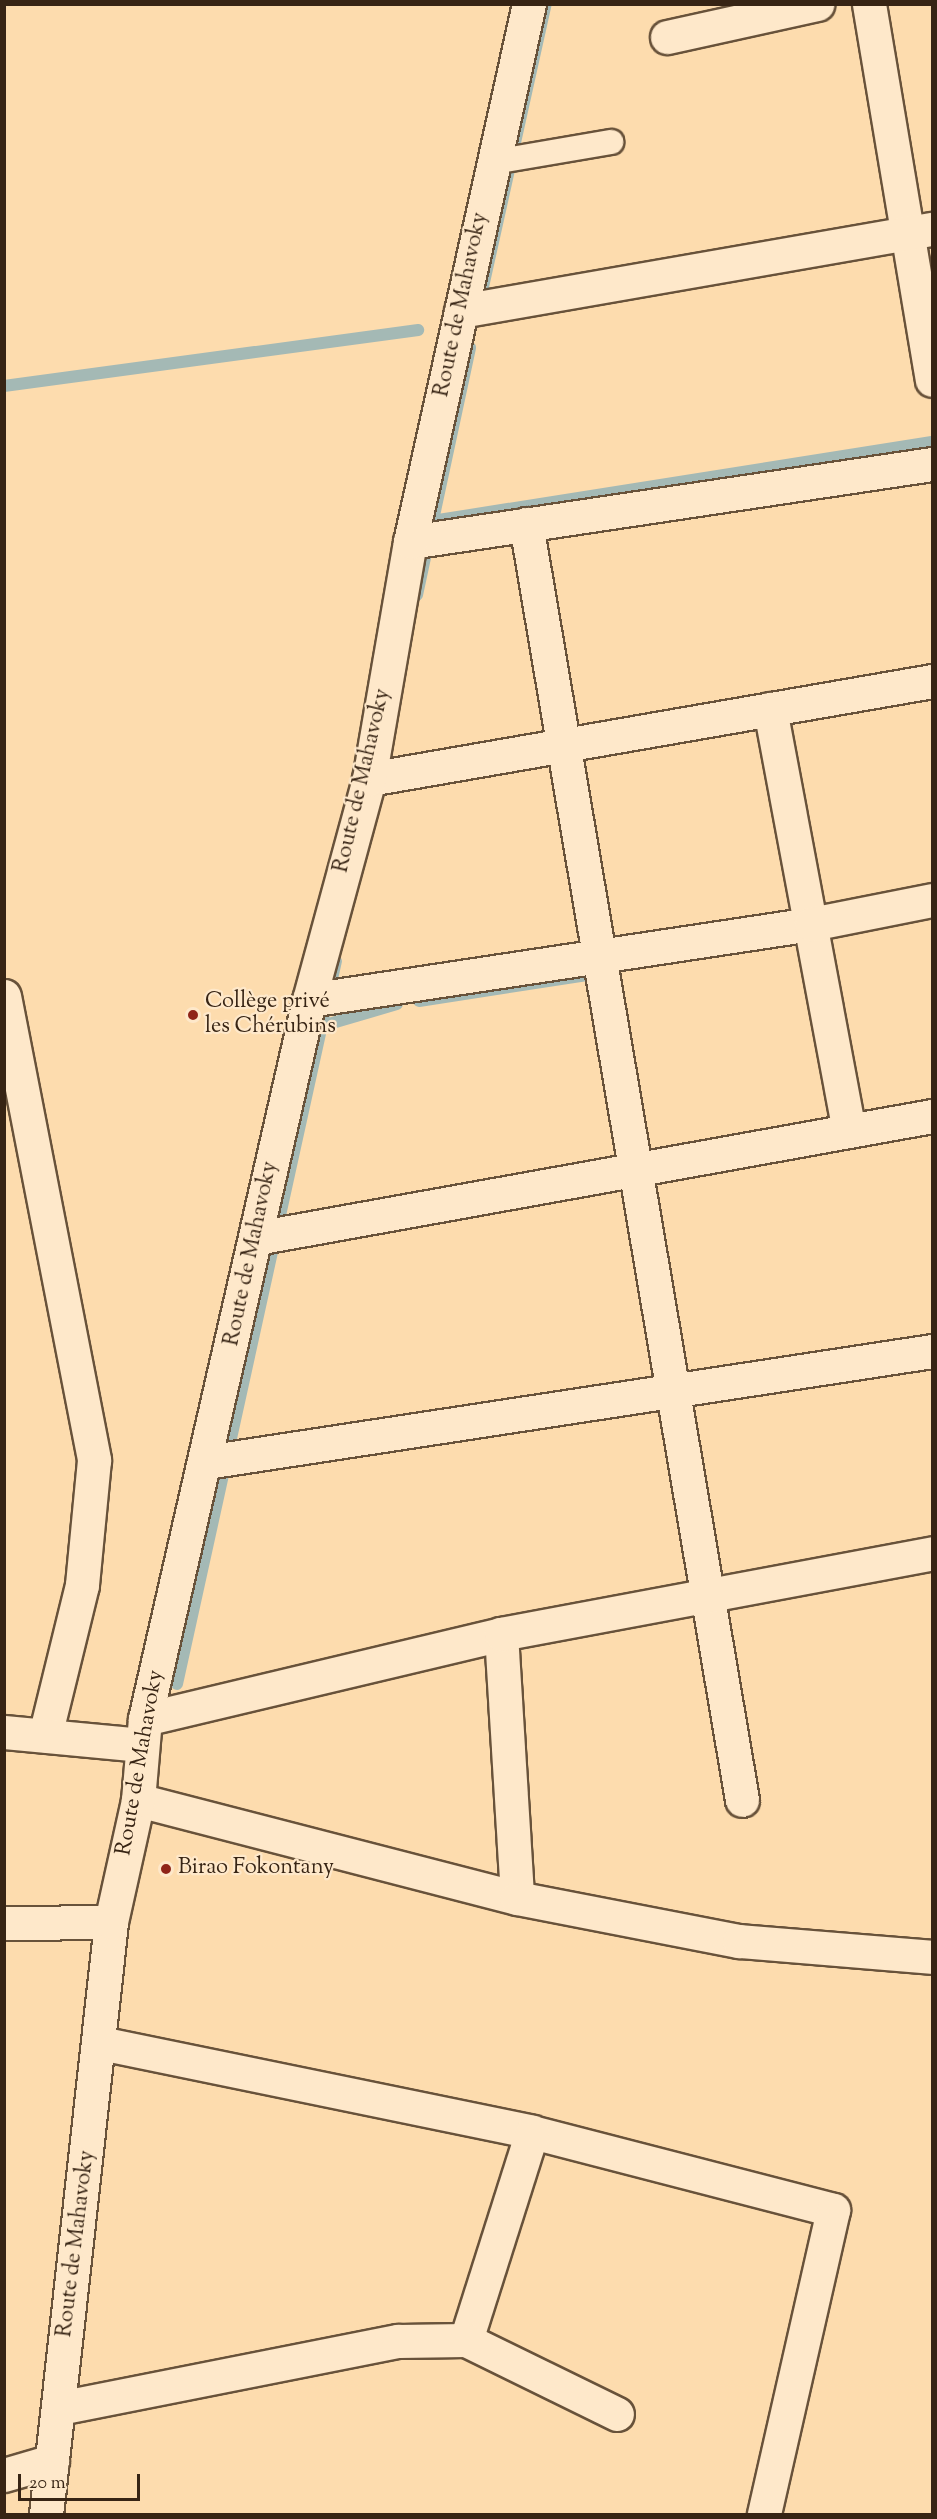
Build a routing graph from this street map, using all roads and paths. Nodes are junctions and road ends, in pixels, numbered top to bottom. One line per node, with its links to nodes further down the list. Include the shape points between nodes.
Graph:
1 (529, 4): 6 (street, Route de Mahavoky)
2 (817, 4): 4 (street)
3 (868, 4): 7 (street)
4 (667, 38)
5 (611, 142): 6 (lane)
6 (503, 160): 8 (street, Route de Mahavoky)
7 (920, 231): 8 (street, via 811,254); 9 (street)
8 (461, 311): 12 (street, Route de Mahavoky)
9 (933, 380)
10 (933, 464): 11 (street)
11 (526, 524): 12 (street); 15 (street)
12 (410, 542): 16 (street, Route de Mahavoky)
13 (933, 681): 14 (street)
14 (770, 709): 15 (street); 18 (street)
15 (564, 745): 16 (street); 19 (street)
16 (369, 779): 21 (street, Route de Mahavoky)
17 (933, 900): 18 (street)
18 (811, 924): 19 (street); 23 (street)
19 (599, 955): 21 (street); 24 (street)
20 (4, 996): 34 (street, via 94,1460 82,1585)
21 (309, 1000): 25 (street, Route de Mahavoky)
22 (933, 1116): 23 (street)
23 (849, 1131): 24 (street)
24 (636, 1171): 25 (street); 27 (street)
25 (256, 1238): 28 (street, Route de Mahavoky)
26 (933, 1351): 27 (street)
27 (673, 1391): 28 (street); 30 (street)
28 (206, 1462): 33 (street, Route de Mahavoky)
29 (933, 1552): 30 (street)
30 (708, 1594): 31 (street); 36 (street)
31 (501, 1634): 33 (street); 37 (street)
32 (4, 1732): 34 (street)
33 (143, 1732): 34 (street); 35 (street, Route de Mahavoky)
34 (45, 1736)
35 (138, 1800): 37 (street); 38 (street, Route de Mahavoky)
36 (742, 1800)
37 (517, 1898): 40 (street, via 739,1941)
38 (111, 1922): 39 (street); 41 (street, Route de Mahavoky)
39 (4, 1923)
40 (933, 1957)
41 (100, 2043): 42 (street); 44 (street, Route de Mahavoky)
42 (532, 2132): 43 (street); 49 (street, via 833,2210)
43 (466, 2340): 44 (street, via 398,2341); 45 (street)
44 (58, 2408): 46 (street, Route de Mahavoky)
45 (617, 2414)
46 (52, 2461): 47 (street); 48 (street, Route de Mahavoky)
47 (4, 2475)
48 (46, 2514)
49 (764, 2514)

